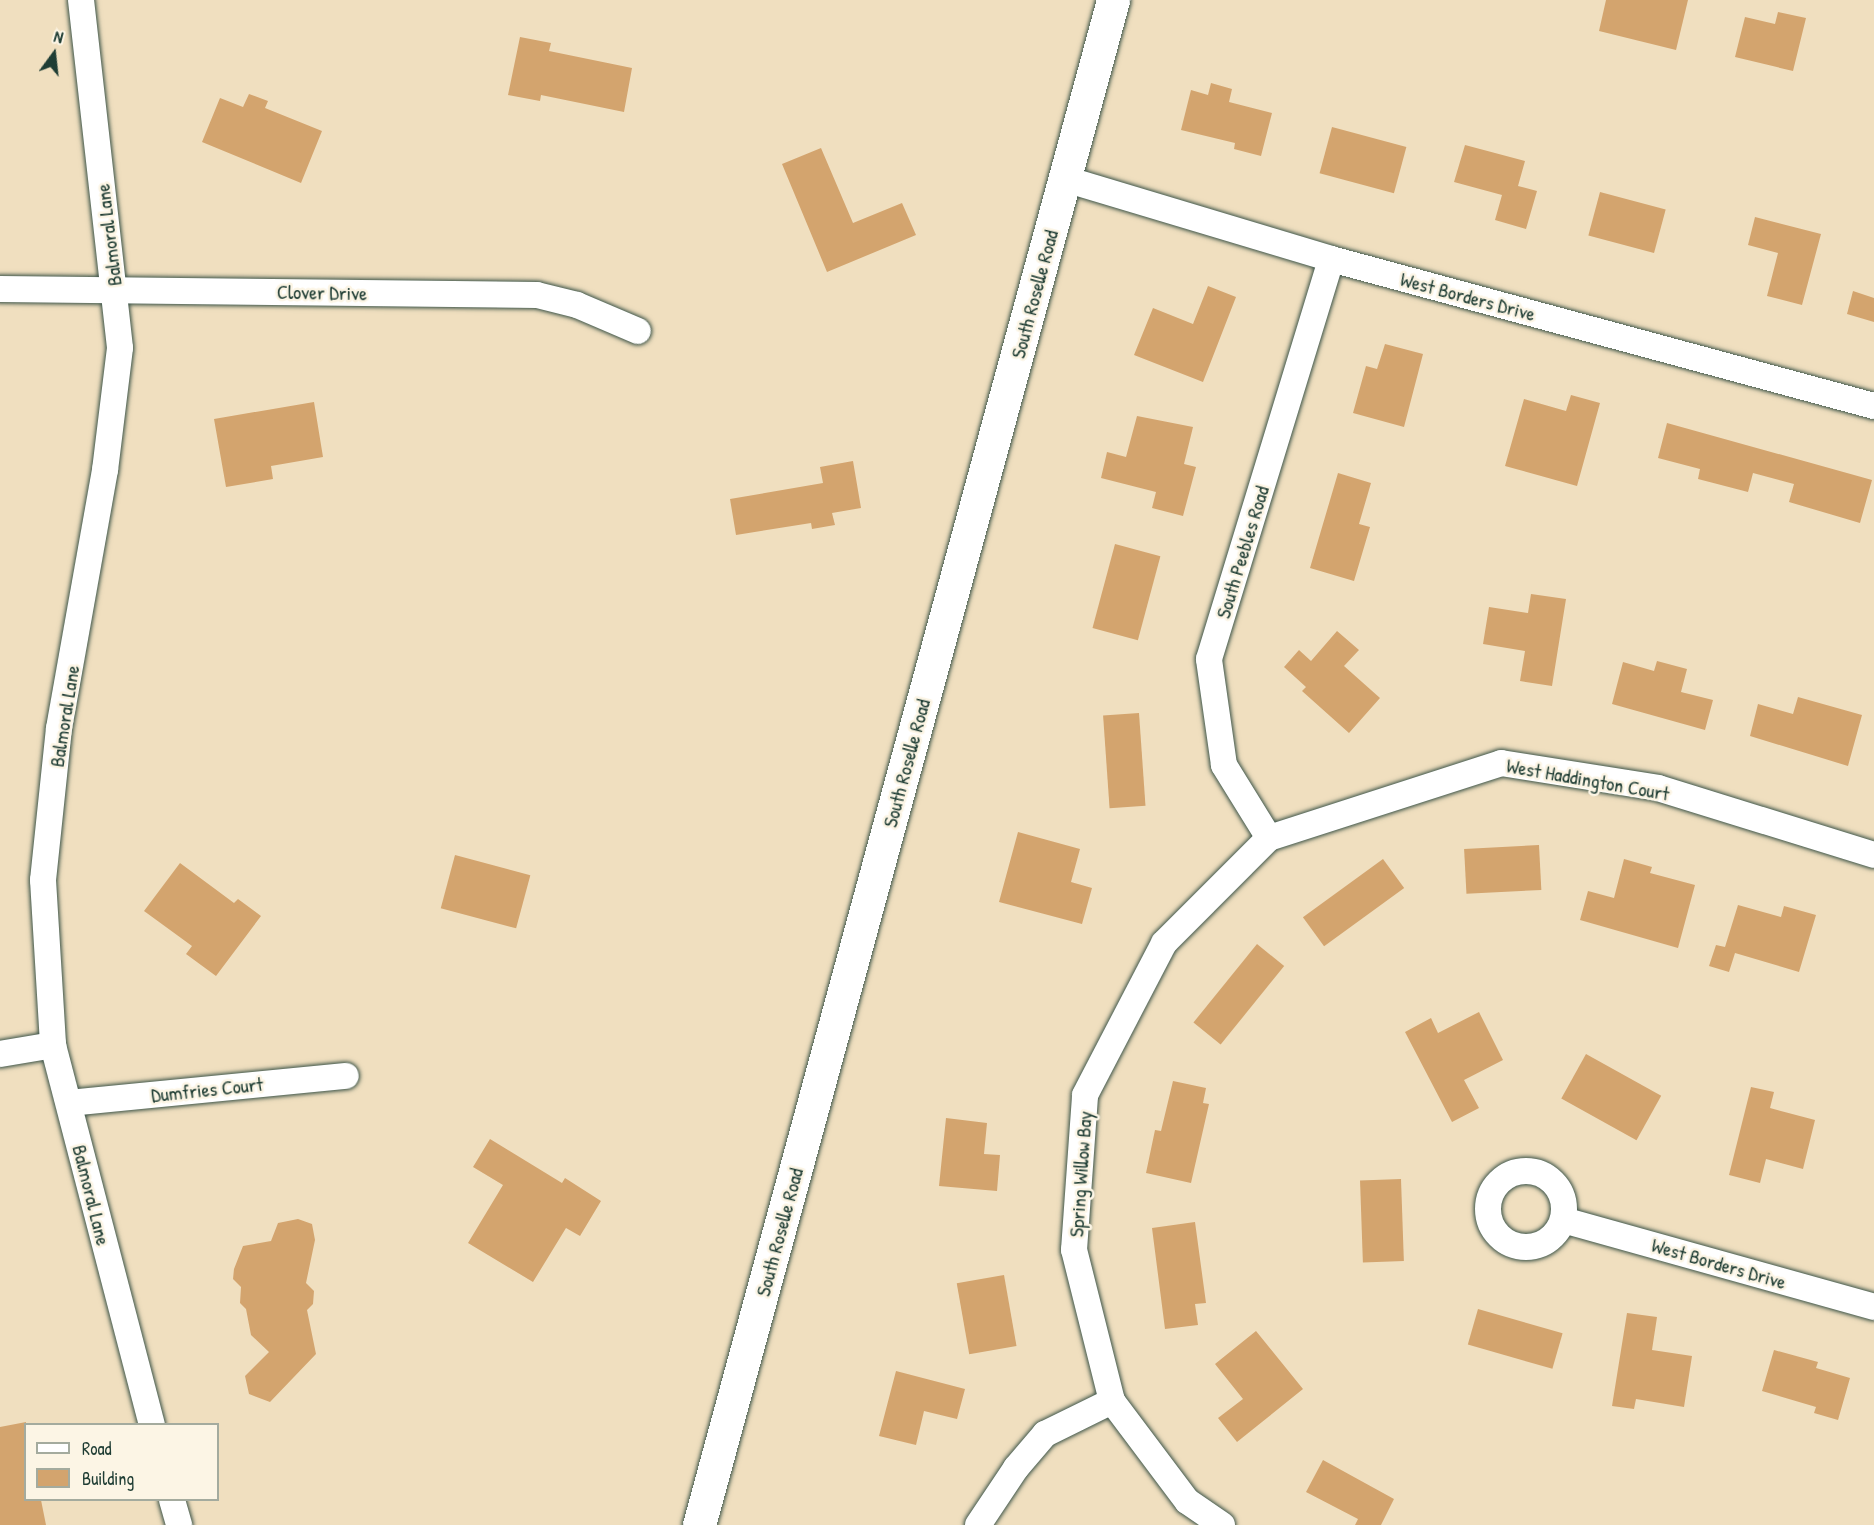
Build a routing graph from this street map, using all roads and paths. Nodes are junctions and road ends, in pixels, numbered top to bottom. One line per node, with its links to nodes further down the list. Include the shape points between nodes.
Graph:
1 (81, 0): 6 (street, Balmoral Lane)
2 (1113, 0): 3 (main road, South Roselle Road)
3 (1065, 179): 4 (street, West Borders Drive); 21 (main road, South Roselle Road)
4 (1330, 259): 8 (street, West Borders Drive); 9 (street, South Peebles Road, via 1209,659 1224,765)
5 (0, 289): 6 (street, Clover Drive)
6 (115, 289): 7 (street, Clover Drive, via 537,295 577,305); 11 (street, Balmoral Lane, via 120,348 104,480 59,728 43,880)
7 (638, 331)
8 (1874, 406)
9 (1269, 838): 10 (street, West Haddington Court, via 1502,763 1658,788); 17 (street, Spring Willow Bay, via 1164,943 1085,1095 1074,1250)
10 (1874, 855)
11 (53, 1045): 12 (street); 14 (street, Balmoral Lane)
12 (0, 1053)
13 (346, 1076): 14 (street, Dumfries Court)
14 (69, 1103): 18 (street, Balmoral Lane)
15 (1563, 1220): 16 (street, West Borders Drive)
16 (1874, 1306)
17 (1112, 1401): 22 (street, via 1045,1434 1016,1468); 23 (street, Spring Willow Bay, via 1187,1501)
18 (151, 1423)
19 (172, 1501): 20 (street)
20 (179, 1525)
21 (699, 1525)
22 (978, 1525)
23 (1222, 1525)

